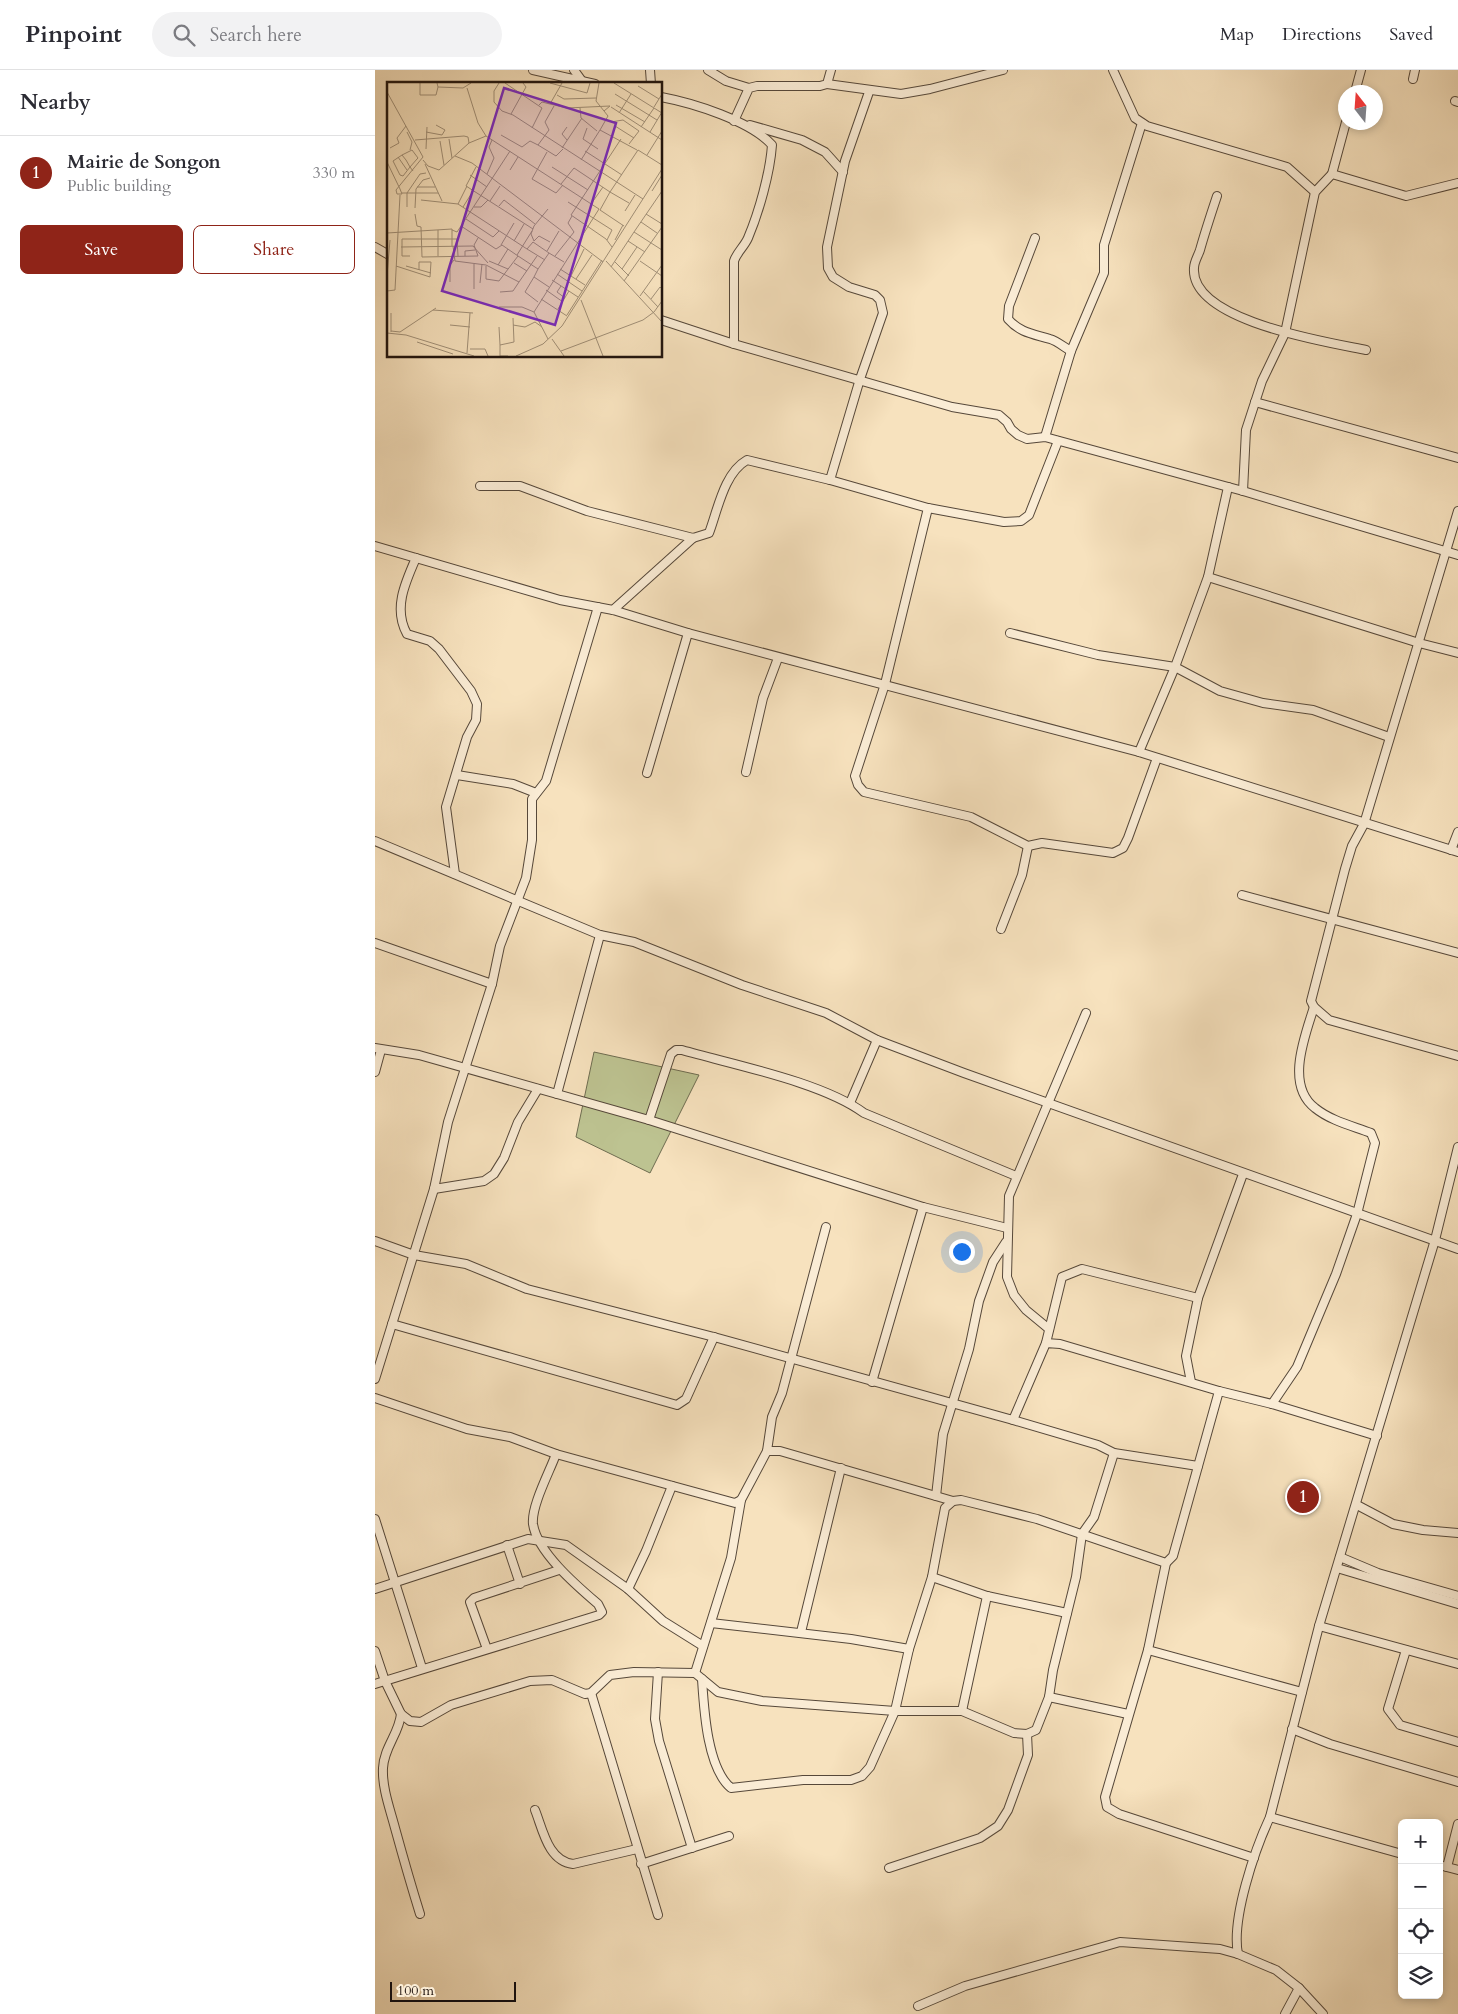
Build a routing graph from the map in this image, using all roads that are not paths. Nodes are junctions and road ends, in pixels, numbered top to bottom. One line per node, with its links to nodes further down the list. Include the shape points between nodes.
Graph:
1 (533, 70): 9 (street)
2 (574, 70): 11 (street)
3 (708, 70): 15 (street, via 726,81)
4 (831, 70): 13 (street)
5 (1003, 70): 16 (street, via 901,94)
6 (1113, 70): 19 (street, via 1135,118)
7 (1361, 70): 14 (street)
8 (1415, 70): 10 (street)
9 (549, 72): 11 (street)
10 (1413, 80)
11 (582, 81): 12 (street)
12 (586, 82)
13 (827, 84): 15 (street); 16 (street)
14 (1357, 85)
15 (749, 88): 18 (street)
16 (869, 92): 22 (street)
17 (663, 97): 18 (street)
18 (734, 121): 20 (street)
19 (1142, 123): 25 (street, via 1287,167); 34 (street, via 1104,245 1104,273)
20 (745, 124): 22 (street, via 802,140 825,152); 32 (street, via 772,144 754,223 734,261)
21 (1344, 130): 23 (street)
22 (843, 172): 35 (street, via 827,247 828,268 833,277 849,287 875,295 880,300 883,313)
23 (1332, 174): 24 (street, via 1406,196); 25 (street)
24 (1458, 183)
25 (1315, 192): 31 (street)
26 (1217, 196): 31 (street, via 1194,268 1197,286 1207,298 1227,311)
27 (1035, 238): 34 (street, via 1009,306 1008,319 1015,327 1052,340)
28 (375, 247): 29 (street)
29 (387, 254)
30 (663, 321): 32 (street)
31 (1285, 333): 33 (street); 36 (street)
32 (734, 344): 35 (street)
33 (1365, 350)
34 (1071, 351): 37 (street)
35 (860, 379): 37 (street, via 952,407 999,415 1011,430 1027,439); 40 (street)
36 (1255, 402): 39 (street); 43 (street, via 1246,430)
37 (1045, 437): 38 (street)
38 (1058, 440): 42 (street); 44 (street, via 1029,515 1021,521 1003,522)
39 (1458, 458)
40 (830, 480): 44 (street); 46 (street, via 747,460 737,466 727,484 709,533)
41 (480, 486): 46 (street, via 519,486 587,511)
42 (1228, 487): 43 (street); 51 (street)
43 (1243, 492): 48 (street)
44 (928, 508): 60 (street)
45 (1458, 511): 48 (street)
46 (693, 538): 53 (street)
47 (375, 546): 50 (street)
48 (1446, 551): 49 (street); 56 (street)
49 (1458, 555)
50 (416, 558): 52 (street, via 560,600); 66 (street, via 404,585 401,623 407,634 430,641 439,649 477,704 476,720 467,737)
51 (1208, 577): 56 (street); 59 (street)
52 (598, 607): 53 (street); 67 (street, via 545,781)
53 (613, 610): 54 (street)
54 (687, 633): 58 (street); 65 (street)
55 (1010, 633): 59 (street, via 1098,656)
56 (1419, 643): 57 (street); 61 (street)
57 (1458, 653)
58 (778, 658): 60 (street); 64 (street, via 763,698)
59 (1175, 667): 61 (street, via 1220,692 1263,703 1313,710); 62 (street)
60 (885, 684): 62 (street); 71 (street, via 855,776 864,792 971,817)
61 (1389, 737): 68 (street)
62 (1139, 752): 63 (street)
63 (1157, 758): 68 (street); 71 (street, via 1123,848 1113,853 1042,843)
64 (746, 772)
65 (647, 773)
66 (457, 775): 67 (street, via 513,784); 73 (street, via 446,807)
67 (536, 792): 75 (street, via 532,799 533,840 526,878)
68 (1364, 824): 72 (street); 76 (street, via 1352,846 1337,895)
69 (1458, 832): 72 (street)
70 (375, 841): 73 (street)
71 (1028, 846): 77 (street, via 1022,875)
72 (1455, 851)
73 (455, 874): 75 (street)
74 (1242, 895): 76 (street)
75 (517, 900): 78 (street); 81 (street, via 500,946)
76 (1333, 921): 80 (street); 82 (street, via 1312,994)
77 (1001, 929)
78 (600, 935): 84 (street, via 634,942 742,985 827,1013); 90 (street)
79 (375, 943): 81 (street)
80 (1458, 953)
81 (492, 984): 87 (street)
82 (1314, 1007): 86 (street, via 1329,1020); 99 (street, via 1299,1056 1300,1083 1313,1107 1326,1116 1371,1133 1375,1142)
83 (1086, 1014): 92 (street)
84 (877, 1040): 91 (street); 92 (street)
85 (378, 1049): 87 (street, via 419,1055); 88 (street)
86 (1458, 1056)
87 (466, 1069): 89 (street); 97 (street, via 449,1122)
88 (375, 1072)
89 (538, 1089): 90 (street); 97 (street, via 517,1122 504,1158 494,1174 484,1181)
90 (557, 1094): 93 (street)
91 (851, 1103): 93 (street, via 795,1082 675,1050); 96 (street, via 864,1113)
92 (1049, 1103): 95 (street); 96 (street)
93 (649, 1120): 98 (street)
94 (1458, 1147): 103 (street)
95 (1243, 1174): 99 (street); 107 (street)
96 (1017, 1176): 101 (street, via 1009,1196)
97 (434, 1189): 106 (street)
98 (923, 1206): 101 (street); 114 (street)
99 (1357, 1214): 103 (street); 119 (street, via 1303,1355)
100 (826, 1227): 112 (street)
101 (1007, 1228): 102 (street)
102 (1007, 1240): 109 (street, via 1007,1277 1014,1295); 118 (street, via 993,1262 979,1300 969,1349)
103 (1435, 1240): 105 (street); 121 (street)
104 (375, 1241): 106 (street)
105 (1458, 1249)
106 (414, 1255): 108 (street); 110 (street, via 466,1264 527,1289)
107 (1198, 1298): 109 (street, via 1082,1269 1062,1277); 115 (street, via 1186,1356)
108 (392, 1324): 110 (street, via 677,1405 686,1399); 113 (street)
109 (1049, 1330): 111 (street)
110 (714, 1337): 112 (street)
111 (1046, 1343): 115 (street, via 1060,1344); 120 (street)
112 (792, 1359): 114 (street); 122 (street, via 783,1393 772,1416)
113 (375, 1379)
114 (872, 1382): 118 (street)
115 (1191, 1382): 116 (street)
116 (1219, 1391): 119 (street); 125 (street)
117 (375, 1398): 124 (street, via 467,1429 510,1437)
118 (951, 1404): 120 (street); 128 (street, via 943,1434)
119 (1272, 1404): 121 (street)
120 (1013, 1420): 123 (street, via 1098,1445)
121 (1377, 1436): 131 (street)
122 (767, 1451): 126 (street, via 780,1451); 129 (street)
123 (1114, 1453): 125 (street); 134 (street, via 1093,1517)
124 (556, 1454): 127 (street); 135 (street, via 536,1506 533,1523)
125 (1198, 1466): 138 (street, via 1173,1556)
126 (841, 1468): 128 (street); 152 (street)
127 (672, 1486): 129 (street, via 735,1503); 145 (street)
128 (936, 1496): 130 (street)
129 (741, 1500): 150 (street, via 731,1558)
130 (953, 1501): 134 (street, via 961,1500 1037,1519); 141 (street, via 945,1508)
131 (1357, 1505): 133 (street, via 1393,1524); 137 (street)
132 (375, 1519): 142 (street)
133 (1458, 1533)
134 (1081, 1534): 138 (street); 149 (street, via 1076,1577)
135 (539, 1539): 136 (street); 140 (street); 145 (street, via 566,1545)
136 (507, 1545): 142 (street); 143 (street)
137 (1340, 1557): 139 (street); 147 (street, via 1378,1573)
138 (1166, 1563): 157 (street)
139 (1337, 1568): 148 (street); 151 (street)
140 (559, 1570): 143 (street); 156 (street, via 598,1604 602,1612)
141 (932, 1577): 146 (street); 154 (street)
142 (397, 1582): 144 (street); 160 (street)
143 (520, 1584): 156 (street, via 470,1602)
144 (375, 1589)
145 (628, 1589): 153 (street, via 663,1622)
146 (987, 1596): 149 (street); 170 (street)
147 (1458, 1596)
148 (1458, 1604)
149 (1067, 1613): 168 (street)
150 (711, 1623): 152 (street); 153 (street)
151 (1319, 1626): 158 (street); 166 (street)
152 (801, 1632): 154 (street)
153 (703, 1646): 162 (street)
154 (909, 1649): 169 (street)
155 (375, 1650): 164 (street)
156 (487, 1650): 160 (street)
157 (1148, 1650): 166 (street); 172 (street)
158 (1406, 1650): 159 (street); 175 (street, via 1389,1709 1392,1716 1400,1725)
159 (1458, 1664)
160 (423, 1668): 164 (street)
161 (658, 1672): 162 (street); 167 (street, via 610,1675); 181 (street, via 655,1719 659,1741)
162 (695, 1673): 163 (street)
163 (702, 1679): 169 (street, via 718,1692 762,1701); 169 (street, via 704,1713 715,1759 724,1782 731,1788 803,1780 851,1780 862,1776 870,1767)
164 (385, 1681): 165 (street); 171 (street)
165 (375, 1684)
166 (1302, 1692): 173 (street)
167 (591, 1693): 171 (street, via 585,1694 552,1680 529,1681 451,1704 421,1722 410,1721); 182 (street)
168 (1049, 1698): 172 (street); 174 (street, via 1036,1730)
169 (895, 1711): 170 (street)
170 (962, 1711): 174 (street, via 1014,1733)
171 (401, 1714): 189 (street, via 400,1726 385,1755 383,1770 387,1798)
172 (1128, 1714): 184 (street, via 1105,1797 1107,1807 1119,1814)
173 (1292, 1729): 176 (street, via 1330,1744); 178 (street)
174 (1027, 1734): 187 (street, via 1028,1755 1008,1810 998,1826 980,1838)
175 (1458, 1742)
176 (1458, 1782)
177 (535, 1810): 182 (street, via 557,1859 565,1863 573,1864)
178 (1270, 1817): 183 (street); 184 (street)
179 (1458, 1824): 186 (street)
180 (729, 1836): 181 (street)
181 (692, 1848): 185 (street)
182 (637, 1849): 185 (street)
183 (1398, 1853)
184 (1254, 1858): 191 (street, via 1239,1913)
185 (641, 1864): 190 (street)
186 (1443, 1866): 188 (street)
187 (889, 1868)
188 (1458, 1870)
189 (419, 1914)
190 (658, 1915)
191 (1238, 1954): 192 (street, via 1276,1970); 193 (street, via 1220,1949 1120,1942 965,1986)
192 (1299, 1988): 194 (street); 195 (street)
193 (918, 2006)
194 (1285, 2014)
195 (1323, 2014)

